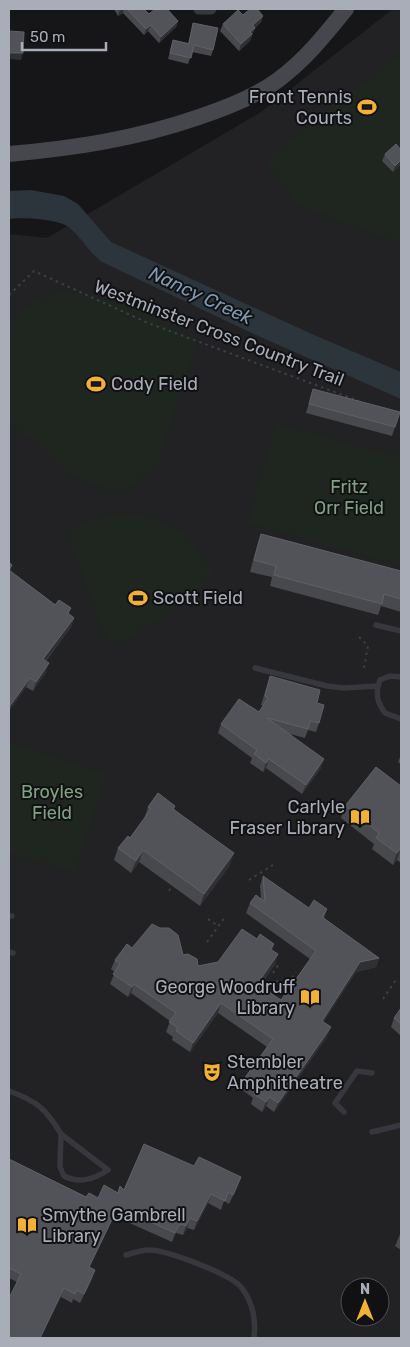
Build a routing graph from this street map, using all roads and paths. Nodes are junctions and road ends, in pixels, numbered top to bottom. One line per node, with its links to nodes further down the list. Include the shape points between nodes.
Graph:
1 (199, 9): 2 (street)
2 (211, 9)
3 (346, 9): 4 (street, via 304,58 277,81 243,100 164,129 114,142)
4 (9, 154)
5 (9, 295): 6 (path, Westminster Cross Country Trail, via 34,271 148,322)
6 (365, 403)
7 (376, 625): 8 (lane)
8 (401, 631)
9 (359, 637): 11 (path, via 368,646)
10 (255, 668): 13 (lane, via 327,686)
11 (364, 668)
12 (401, 677): 13 (lane, via 390,676 380,680)
13 (378, 686): 14 (lane, via 380,707 385,713)
14 (401, 719)
15 (273, 865): 16 (path)
16 (249, 880)
17 (172, 886): 18 (path)
18 (169, 891)
19 (225, 917): 21 (path)
20 (208, 919): 21 (path)
21 (218, 926): 22 (path)
22 (207, 942)
23 (280, 962): 24 (path)
24 (273, 972)
25 (296, 972): 28 (path)
26 (280, 977): 29 (path)
27 (397, 978): 30 (path)
28 (288, 983)
29 (273, 988)
30 (383, 999)
31 (372, 1073): 33 (lane, via 357,1071 335,1103)
32 (9, 1091): 36 (lane, via 38,1104 49,1114)
33 (344, 1112)
34 (400, 1126): 35 (lane)
35 (372, 1132)
36 (61, 1134): 36 (lane, via 60,1167 64,1176 72,1180 91,1179 108,1170)
37 (126, 1255): 38 (lane, via 148,1250 172,1254 230,1278 241,1287 251,1304 256,1324)
38 (254, 1338)

